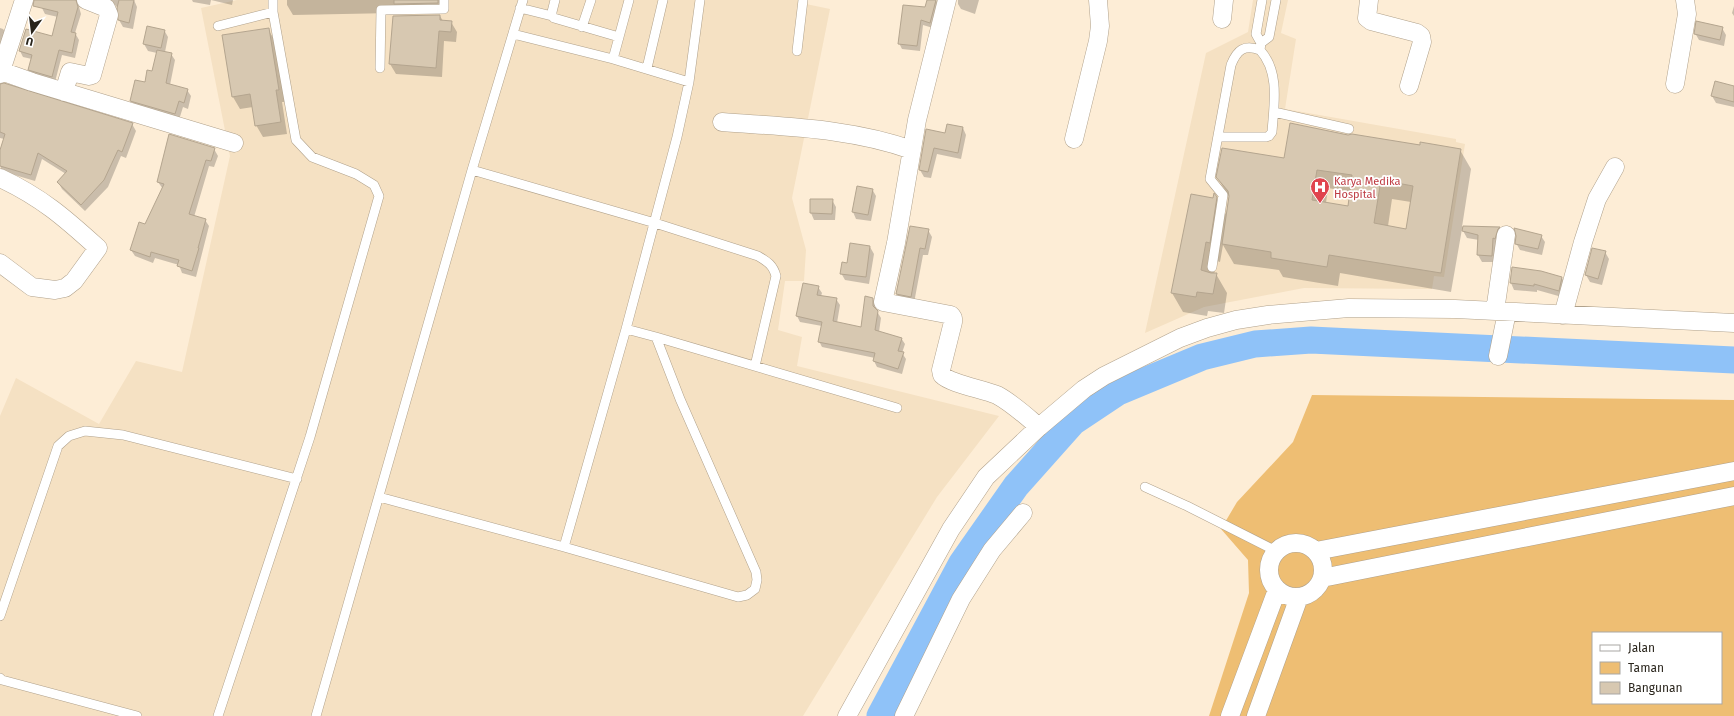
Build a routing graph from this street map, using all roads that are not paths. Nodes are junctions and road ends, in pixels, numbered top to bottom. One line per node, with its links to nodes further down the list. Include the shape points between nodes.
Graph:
1 (24, 0): 33 (street)
2 (86, 0): 37 (street, via 106,8 109,15 92,75 70,72)
3 (273, 0): 21 (lane)
4 (381, 0): 20 (lane)
5 (444, 0): 20 (lane, via 444,9)
6 (555, 0): 22 (lane)
7 (591, 0): 25 (lane)
8 (629, 0): 27 (lane)
9 (663, 0): 32 (lane)
10 (700, 0): 34 (lane)
11 (803, 0): 29 (lane)
12 (947, 0): 44 (street, via 926,81)
13 (1098, 0): 42 (street, via 1098,41)
14 (1224, 0): 23 (street)
15 (1262, 0): 28 (lane, via 1256,34)
16 (1276, 0): 28 (lane, via 1269,37)
17 (1369, 0): 36 (street, via 1366,14 1371,22 1421,36 1422,42)
18 (1685, 0): 35 (street, via 1688,14)
19 (522, 4): 22 (lane); 26 (lane)
20 (382, 10): 31 (lane)
21 (273, 12): 24 (lane); 62 (lane, via 296,140 312,156 356,174 374,185 379,196)
22 (552, 16): 25 (lane)
23 (1222, 19)
24 (218, 26)
25 (582, 27): 27 (lane)
26 (513, 34): 30 (lane); 46 (lane)
27 (619, 37): 30 (lane)
28 (1261, 46): 38 (lane, via 1272,73 1275,90); 41 (lane, via 1243,49 1236,54 1231,65)
29 (797, 51)
30 (613, 58): 32 (lane)
31 (380, 68)
32 (647, 68): 34 (lane)
33 (0, 73): 37 (street)
34 (689, 82): 48 (lane)
35 (1675, 84)
36 (1409, 86)
37 (64, 92): 43 (street)
38 (1274, 112): 40 (lane); 41 (lane, via 1272,132 1269,136)
39 (722, 122): 44 (street, via 842,132 894,143)
40 (1349, 128)
41 (1219, 137): 51 (lane, via 1210,179 1223,195)
42 (1074, 139)
43 (234, 142)
44 (912, 150): 60 (street, via 884,302 951,315 953,322 942,374 949,380 1007,401)
45 (1615, 167): 53 (street, via 1597,199)
46 (472, 170): 48 (lane); 65 (lane)
47 (2, 183): 50 (street, via 26,190 56,210 98,248 74,281 65,288 56,290 32,287)
48 (654, 223): 55 (lane); 58 (lane, via 758,256 774,268 776,276)
49 (1506, 235): 52 (street)
50 (0, 263)
51 (1212, 267)
52 (1501, 312): 53 (street); 57 (street, via 1502,336); 60 (street, via 1349,308 1236,320 1180,338 1104,376 1084,389)
53 (1563, 314): 54 (street)
54 (1734, 321)
55 (626, 329): 56 (lane); 67 (lane)
56 (656, 337): 58 (lane); 67 (lane, via 680,400 756,572 755,589 738,597)
57 (1498, 355)
58 (755, 366): 59 (lane)
59 (897, 408)
60 (1039, 427): 78 (street, via 986,477 970,499)
61 (1734, 471): 69 (street)
62 (297, 479): 73 (lane, via 123,435 85,432 69,436 58,446); 76 (lane)
63 (1145, 487): 68 (lane)
64 (1734, 496): 70 (street)
65 (379, 497): 67 (lane); 77 (lane)
66 (1023, 514): 79 (street, via 992,550 961,599)
67 (564, 547)
68 (1276, 551): 69 (street, via 1288,544 1303,544); 71 (street, via 1269,564 1270,578)
69 (1316, 551): 70 (street, via 1323,564)
70 (1322, 578): 72 (street, via 1313,591)
71 (1277, 590): 72 (street, via 1287,596); 80 (street)
72 (1298, 597): 81 (street)
73 (0, 616)
74 (0, 678): 75 (lane)
75 (137, 716)
76 (218, 716)
77 (316, 716)
78 (847, 716)
79 (904, 716)
80 (1230, 716)
81 (1256, 716)

